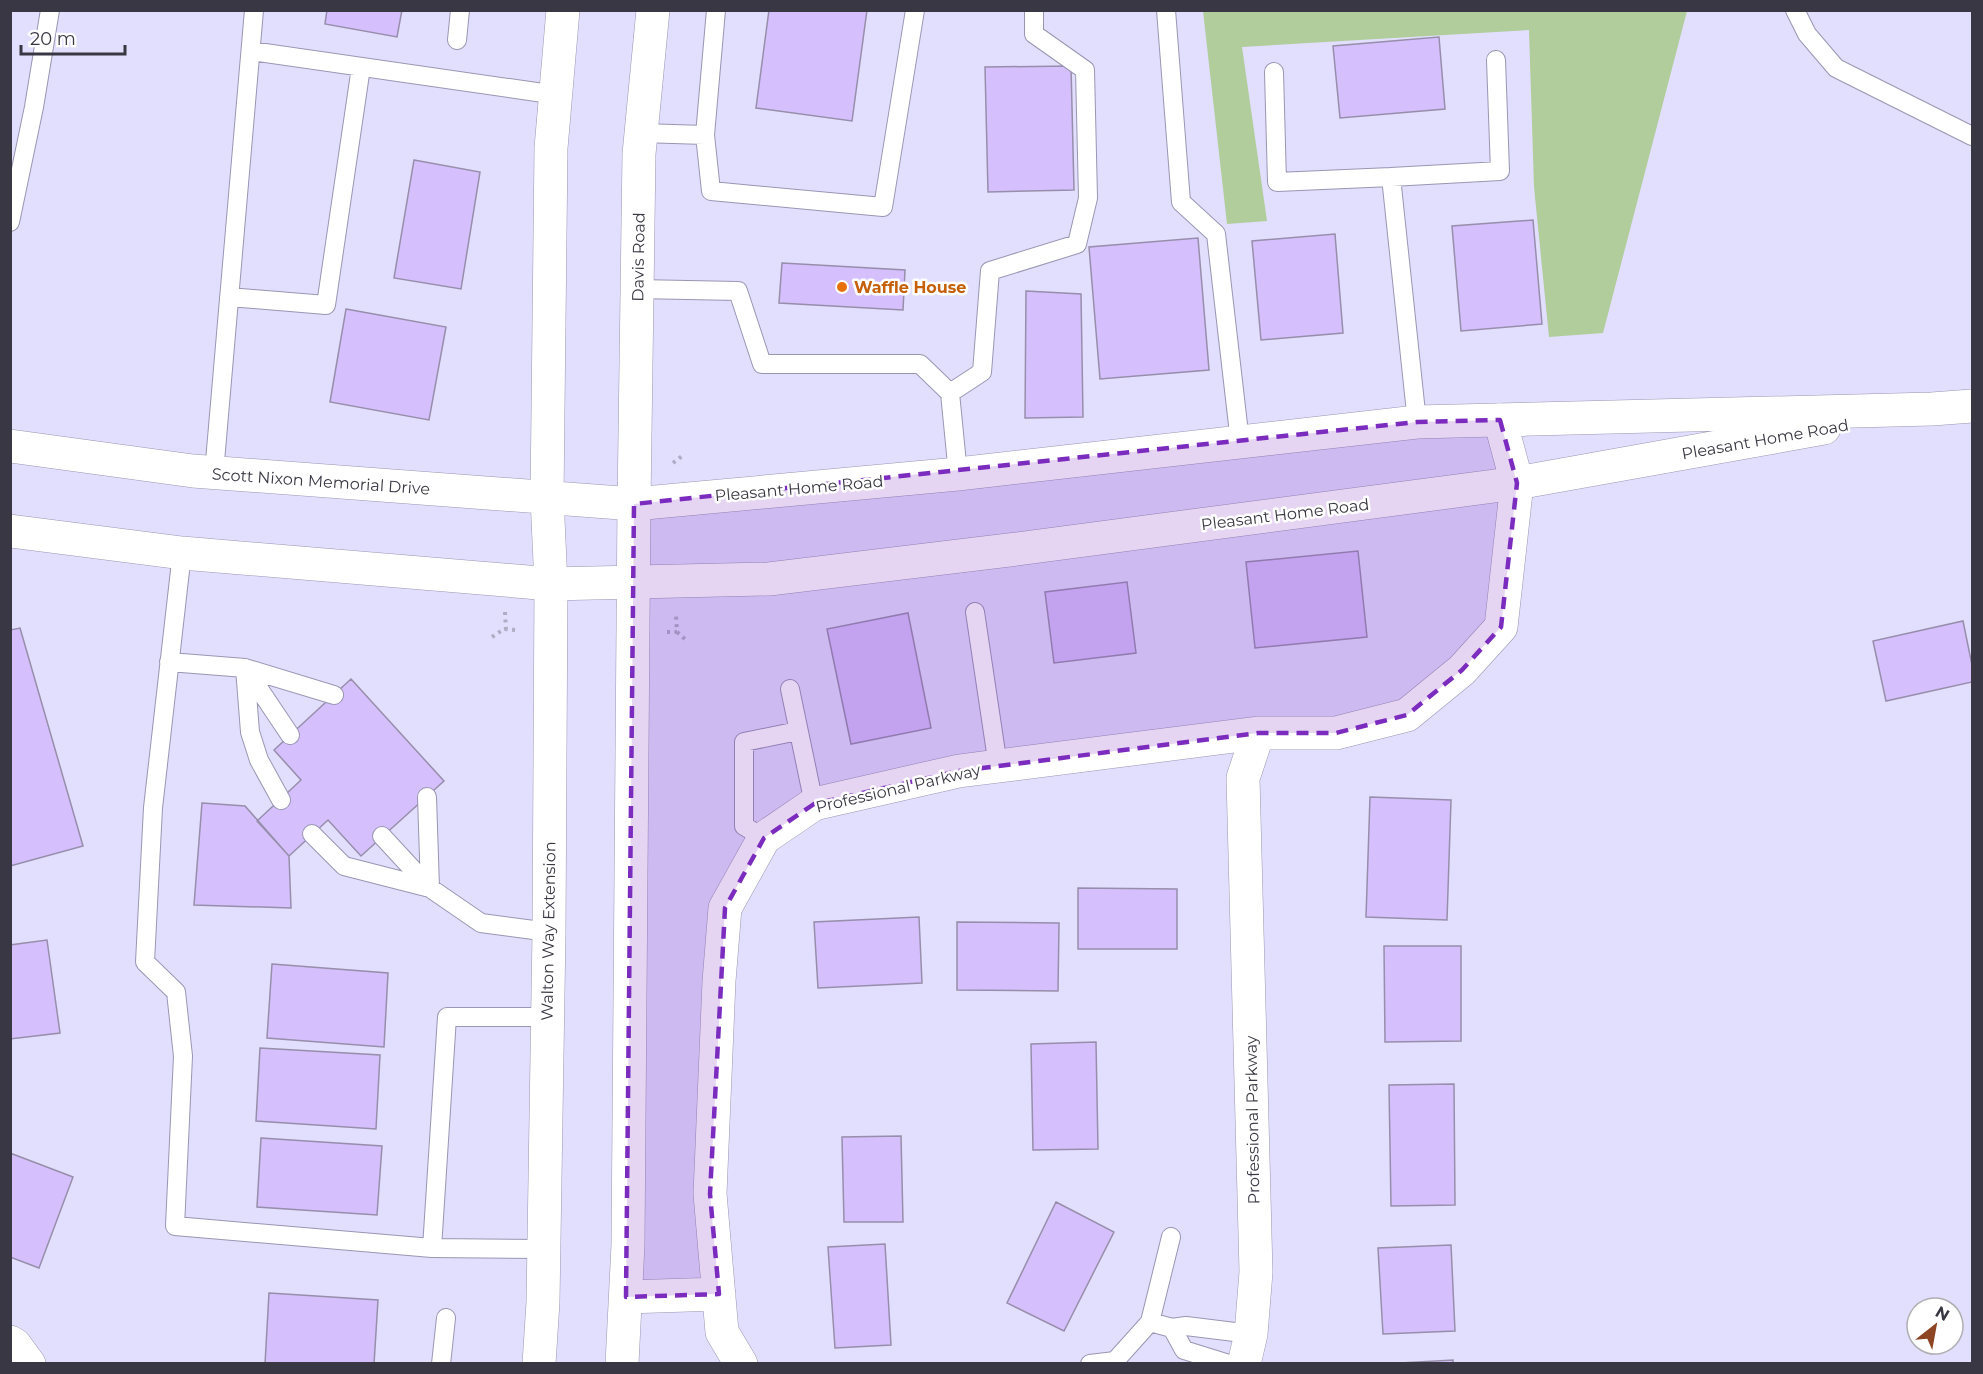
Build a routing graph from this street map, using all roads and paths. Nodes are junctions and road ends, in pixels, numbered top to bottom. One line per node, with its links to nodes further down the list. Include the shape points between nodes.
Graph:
1 (50, 10): 21 (lane)
2 (254, 10): 12 (lane)
3 (460, 10): 11 (lane)
4 (563, 10): 16 (main road)
5 (653, 10): 17 (main road, Davis Road)
6 (716, 10): 18 (lane)
7 (915, 10): 18 (lane, via 883,207 711,191)
8 (1035, 10): 24 (lane, via 1034,34 1085,70 1088,198 1077,244 990,271 982,372)
9 (1166, 10): 29 (lane, via 1181,202 1216,234)
10 (1795, 10): 19 (lane, via 1807,33 1836,68)
11 (457, 40)
12 (250, 51): 14 (lane); 23 (lane)
13 (1496, 60): 20 (lane, via 1500,171)
14 (361, 67): 16 (lane); 23 (lane, via 326,305)
15 (1274, 72): 20 (lane, via 1277,182)
16 (557, 95): 36 (main road, via 551,148)
17 (641, 133): 18 (lane); 22 (main road, Davis Road)
18 (705, 135)
19 (1972, 136)
20 (1391, 177): 28 (lane)
21 (10, 222)
22 (637, 289): 24 (lane, via 738,291 762,364 920,364); 37 (main road, Davis Road)
23 (229, 297): 33 (lane)
24 (950, 393): 34 (lane)
25 (1972, 406): 26 (main road, Pleasant Home Road)
26 (1932, 409): 27 (main road, Pleasant Home Road); 35 (main road, Pleasant Home Road)
27 (1500, 420): 28 (main road, Pleasant Home Road); 35 (main road, Professional Parkway)
28 (1417, 422): 29 (main road, Pleasant Home Road)
29 (1240, 442): 34 (main road, Pleasant Home Road)
30 (10, 446): 33 (main road, Scott Nixon Memorial Drive)
31 (682, 456): 32 (path)
32 (673, 463)
33 (214, 473): 36 (main road, Scott Nixon Memorial Drive)
34 (958, 474): 37 (main road, Pleasant Home Road)
35 (1517, 483): 40 (main road, Pleasant Home Road, via 769,579); 56 (main road, Professional Parkway, via 1502,627 1462,670 1407,715 1336,733)
36 (547, 498): 37 (main road, Scott Nixon Memorial Drive); 41 (main road, Walton Way Extension)
37 (634, 504): 40 (main road)
38 (10, 531): 39 (main road)
39 (182, 553): 41 (main road); 51 (lane)
40 (633, 581): 41 (main road); 72 (main road)
41 (551, 584): 66 (main road, Walton Way Extension)
42 (675, 606): 47 (path)
43 (505, 608): 45 (path)
44 (975, 612): 58 (lane)
45 (506, 630): 46 (path); 49 (path)
46 (526, 631)
47 (677, 632): 48 (path); 50 (path)
48 (656, 633)
49 (492, 637)
50 (686, 640)
51 (170, 662): 52 (lane); 69 (lane, via 153,808 145,962 176,992 183,1056 175,1226)
52 (245, 668): 54 (lane); 57 (lane); 60 (lane, via 250,732 259,760)
53 (790, 689): 55 (lane)
54 (334, 695)
55 (798, 730): 61 (lane); 64 (lane, via 744,742 744,826)
56 (1258, 733): 58 (main road, Professional Parkway); 77 (main road, Professional Parkway, via 1243,777 1256,1272)
57 (290, 735)
58 (998, 766): 61 (main road, Professional Parkway)
59 (427, 797): 65 (lane)
60 (281, 800)
61 (814, 804): 64 (main road, Professional Parkway)
62 (312, 834): 65 (lane, via 344,866)
63 (382, 836): 65 (lane)
64 (764, 838): 71 (main road, Professional Parkway, via 725,908 710,1194)
65 (430, 888): 66 (lane, via 481,923)
66 (549, 932): 67 (main road, Walton Way Extension)
67 (547, 1017): 69 (lane, via 447,1017); 70 (main road, Walton Way Extension)
68 (1170, 1237): 74 (lane)
69 (432, 1248): 70 (lane)
70 (543, 1249): 80 (main road, Walton Way Extension)
71 (719, 1294): 72 (main road); 82 (main road, Professional Parkway, via 722,1332)
72 (626, 1297): 81 (main road)
73 (446, 1318): 79 (lane)
74 (1150, 1322): 75 (lane); 83 (lane, via 1115,1361)
75 (1172, 1328): 77 (lane, via 1186,1326); 84 (lane, via 1184,1350)
76 (10, 1342): 78 (main road)
77 (1247, 1349)
78 (29, 1364)
79 (441, 1364)
80 (539, 1364)
81 (622, 1364)
82 (741, 1364)
83 (1090, 1364)
84 (1229, 1364)

